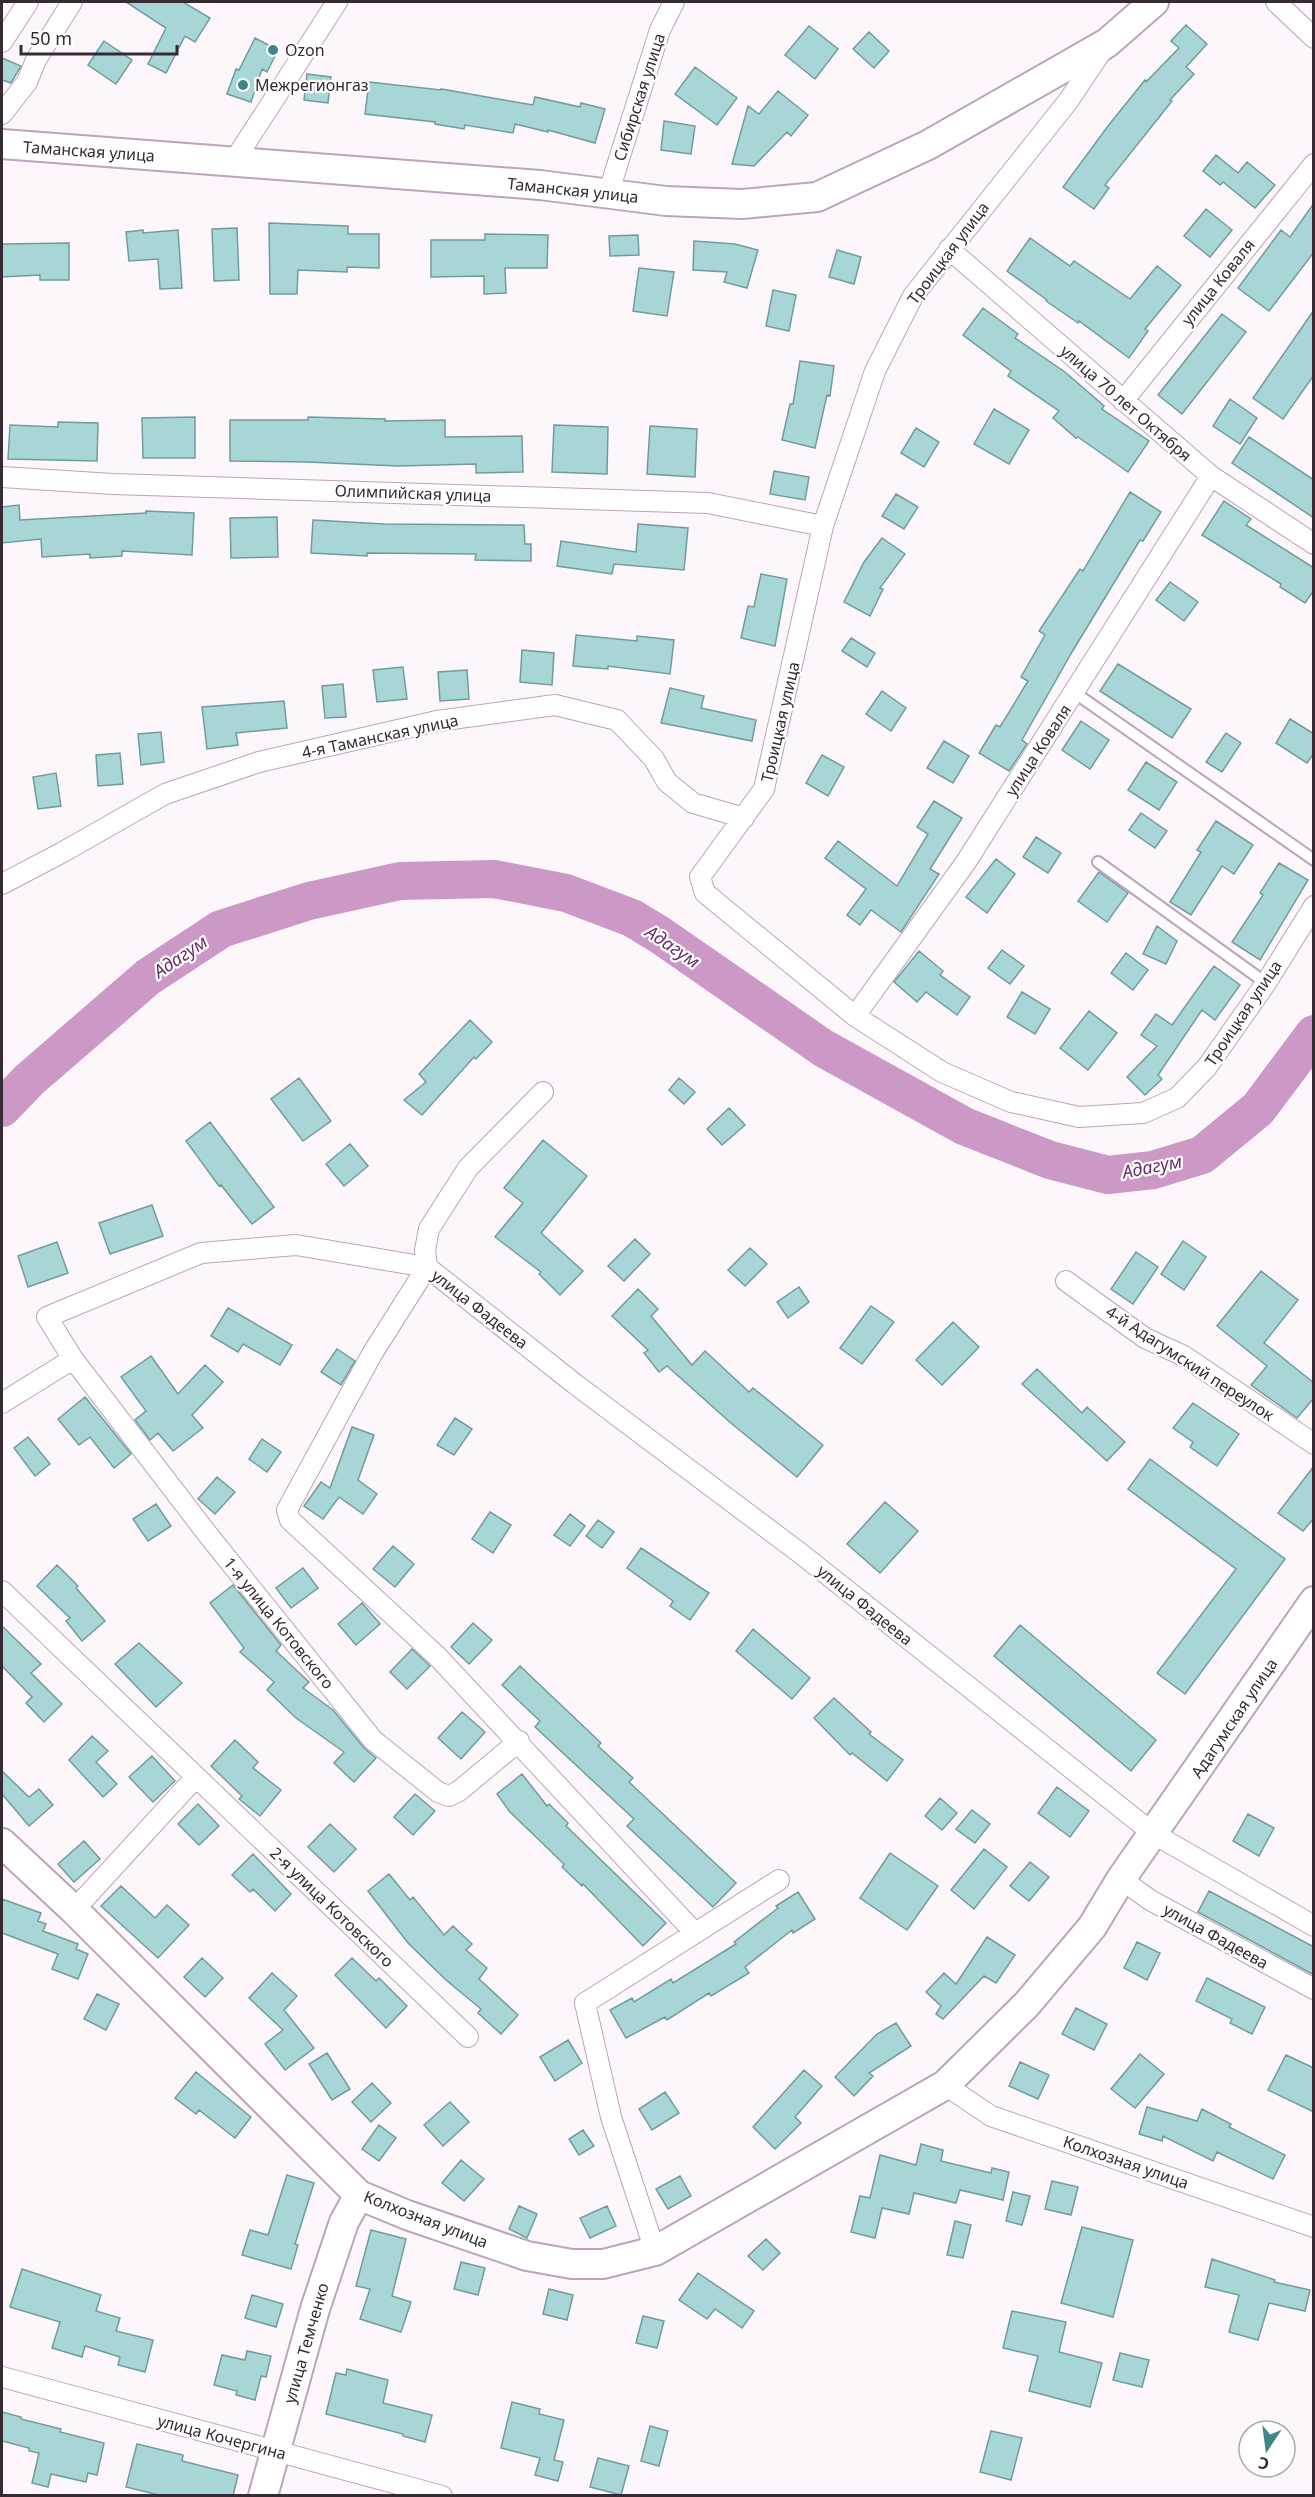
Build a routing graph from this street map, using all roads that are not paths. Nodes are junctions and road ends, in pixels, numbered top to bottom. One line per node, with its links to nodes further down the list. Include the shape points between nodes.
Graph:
1 (28, 2): 8 (street)
2 (72, 2): 10 (street, via 27,82)
3 (337, 2): 12 (street)
4 (674, 2): 14 (street, Сибирская улица, via 660,30)
5 (1154, 2): 9 (main road, Троицкая улица)
6 (1276, 2): 7 (street)
7 (1314, 38)
8 (2, 42)
9 (1107, 43): 14 (main road, Таманская улица, via 928,145 817,197 742,204); 15 (street, Троицкая улица, via 1069,100)
10 (2, 114)
11 (2, 144): 12 (main road, Таманская улица)
12 (234, 161): 14 (main road, Таманская улица)
13 (1314, 164): 16 (street, улица Коваля)
14 (608, 194)
15 (949, 249): 16 (street, улица 70 лет Октября); 19 (street, Троицкая улица, via 913,296 875,371)
16 (1123, 401): 17 (street, улица 70 лет Октября)
17 (1211, 476): 20 (street, улица 70 лет Октября); 21 (street, улица Коваля)
18 (2, 477): 19 (street, Олимпийская улица, via 125,485 708,502)
19 (823, 526): 22 (street, Троицкая улица, via 764,789)
20 (1314, 544)
21 (1075, 693): 23 (lane); 28 (street, улица Коваля, via 966,862)
22 (744, 818): 25 (street, 4-я Таманская улица, via 693,802 667,782 654,759 617,720 555,705 437,721 259,762 165,794); 28 (street, Троицкая улица, via 700,877 705,893)
23 (1314, 860)
24 (1098, 862): 27 (lane)
25 (2, 884)
26 (1314, 906): 27 (street, Троицкая улица)
27 (1266, 983): 28 (street, Троицкая улица, via 1207,1067 1177,1098 1143,1113 1079,1117 1011,1102 942,1072)
28 (855, 1016)
29 (543, 1092): 30 (street, улица Фадеева, via 468,1168 429,1230)
30 (427, 1267): 32 (street, улица Фадеева, via 296,1245 201,1253 47,1317); 37 (street, улица Фадеева, via 372,1354 287,1510 290,1520 437,1656); 39 (street, улица Фадеева, via 800,1553)
31 (1066, 1281): 34 (street, 4-й Адагумский переулок, via 1145,1338 1184,1356)
32 (73, 1359): 33 (street); 37 (street, 1-я улица Котовского, via 373,1740 438,1792 449,1796)
33 (2, 1403)
34 (1314, 1444)
35 (2, 1591): 38 (street, 2-я улица Котовского)
36 (1314, 1601): 39 (main road, Адагумская улица)
37 (519, 1741): 45 (street)
38 (196, 1777): 43 (street); 47 (street, 2-я улица Котовского)
39 (1154, 1834): 41 (main road, Колхозная улица); 44 (street, улица Фадеева)
40 (2, 1843): 43 (main road, Колхозная улица)
41 (1121, 1879): 46 (street, улица Фадеева, via 1150,1900); 48 (main road, Колхозная улица, via 1092,1927 1034,1996)
42 (779, 1880): 45 (street)
43 (74, 1910): 49 (main road, Колхозная улица)
44 (1314, 1926)
45 (695, 1933): 51 (street, via 585,2003 611,2117)
46 (1314, 1989)
47 (468, 2037)
48 (945, 2085): 50 (street, Колхозная улица, via 991,2116); 51 (main road, Колхозная улица)
49 (359, 2195): 51 (main road, Колхозная улица, via 527,2256 572,2264 603,2264); 53 (main road, улица Темченко, via 344,2222 315,2309)
50 (1314, 2227)
51 (655, 2251)
52 (2, 2377): 53 (street, улица Кочергина)
53 (275, 2452): 54 (main road, улица Темченко); 55 (street, улица Кочергина)
54 (263, 2496)
55 (442, 2496)

